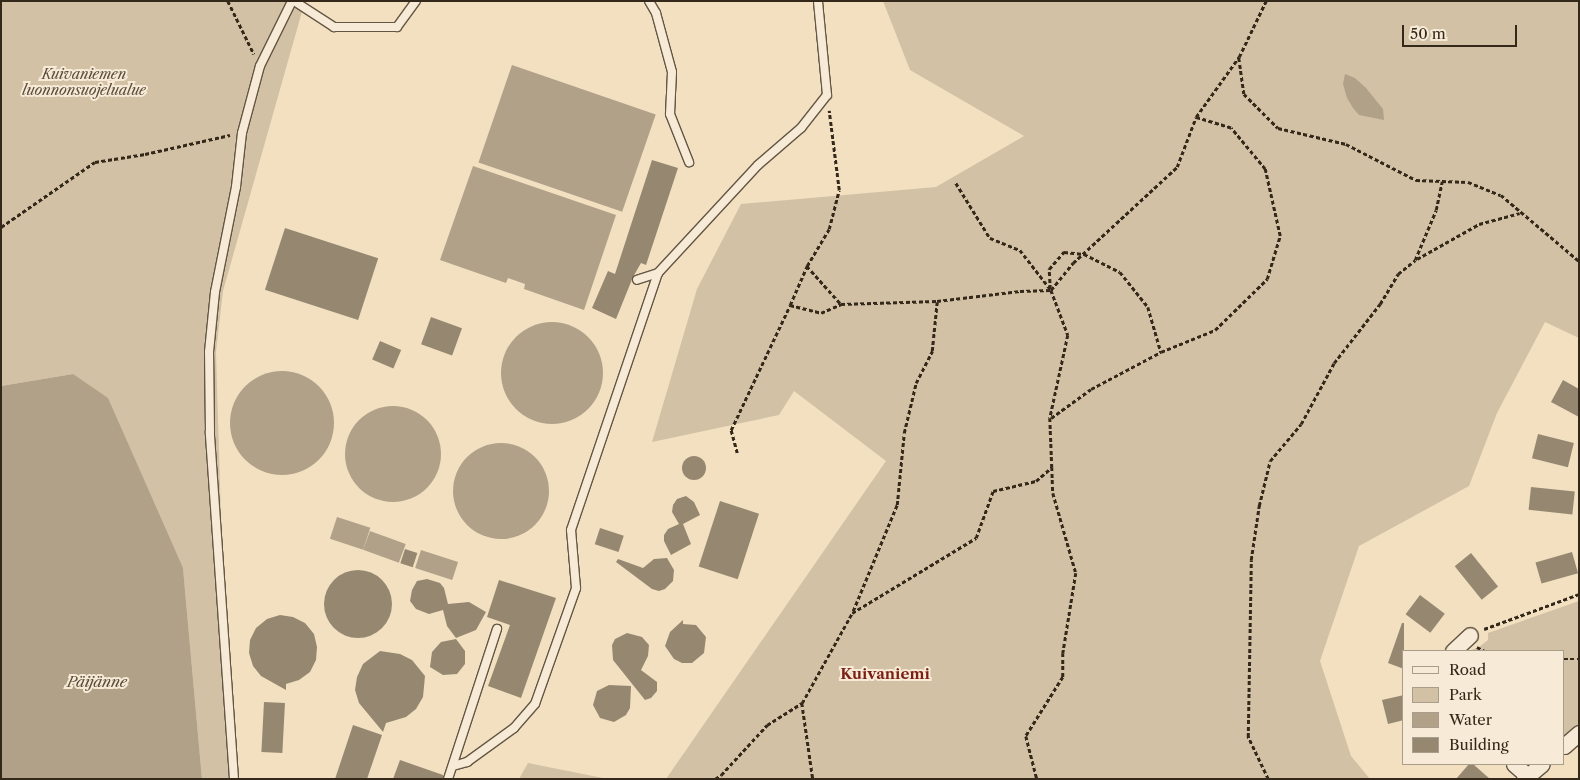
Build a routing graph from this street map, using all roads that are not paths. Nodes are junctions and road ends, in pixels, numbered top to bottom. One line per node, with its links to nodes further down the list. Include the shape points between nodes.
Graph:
1 (293, 1): 2 (lane, via 334,27 397,27); 17 (lane, via 260,66 242,133 209,352 210,432)
2 (416, 1)
3 (649, 1): 5 (lane, via 656,13 672,72 670,114)
4 (818, 1): 6 (lane, via 827,95 801,128 758,165)
5 (689, 162)
6 (658, 273): 7 (lane); 15 (lane, via 571,530 576,588 535,704 514,728 467,762)
7 (637, 280)
8 (497, 629): 15 (lane)
9 (1470, 635): 10 (street)
10 (1454, 650)
11 (1579, 733): 12 (street)
12 (1565, 745)
13 (1515, 765): 16 (street)
14 (1541, 765): 16 (street)
15 (453, 766): 18 (lane)
16 (1526, 777)
17 (234, 779)
18 (448, 779)

